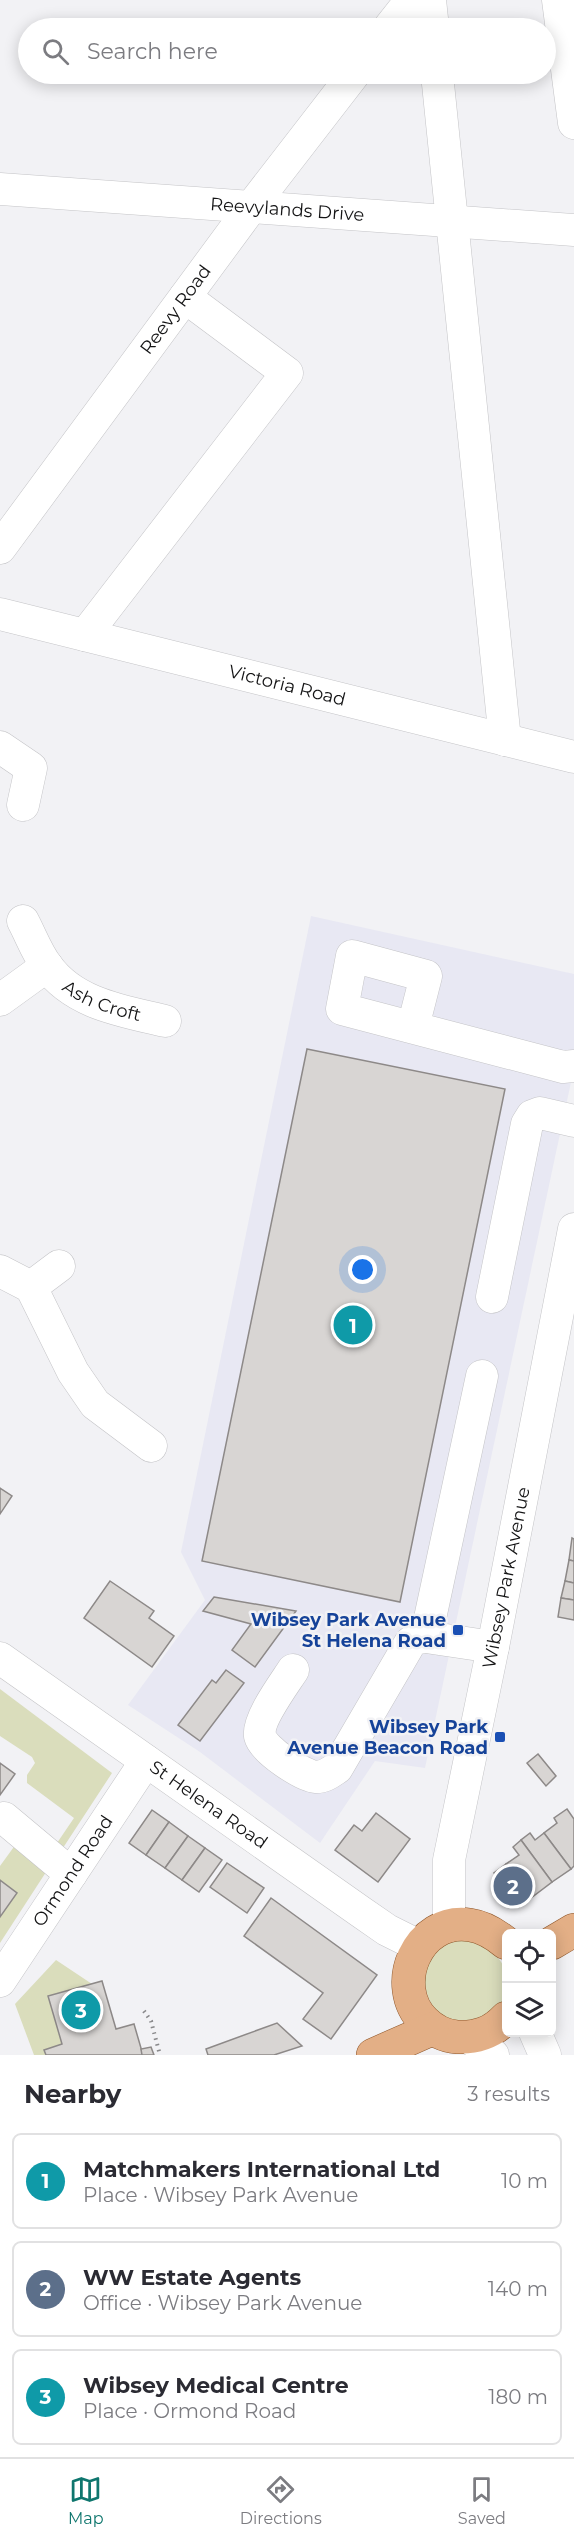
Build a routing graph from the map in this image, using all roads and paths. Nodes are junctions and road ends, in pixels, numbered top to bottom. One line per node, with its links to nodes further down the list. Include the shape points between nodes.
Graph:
1 (411, 0): 4 (street)
2 (430, 0): 5 (street)
3 (558, 0): 8 (street)
4 (397, 18)
5 (432, 18)
6 (346, 84): 10 (street, Reevy Road)
7 (438, 84): 11 (street)
8 (574, 123)
9 (0, 189): 10 (street, Reevylands Drive)
10 (252, 206): 11 (street, Reevylands Drive); 13 (street, Reevy Road)
11 (450, 220): 12 (street, Reevylands Drive); 17 (street)
12 (574, 230)
13 (185, 297): 14 (street, Reevy Road); 16 (street, via 287,373)
14 (0, 548)
15 (0, 614): 16 (street, Victoria Road)
16 (85, 635): 17 (street, Victoria Road)
17 (505, 740): 19 (street, Victoria Road)
18 (0, 747): 20 (street, via 31,768)
19 (574, 757)
20 (23, 805)
21 (23, 921): 22 (street, Ash Croft)
22 (47, 966): 23 (street, Ash Croft); 24 (street, Ash Croft, via 69,989 106,1007)
23 (0, 1000)
24 (165, 1021)
25 (413, 1027): 26 (street, via 563,1067)
26 (574, 1066)
27 (574, 1121): 32 (street, via 540,1113 527,1124)
28 (574, 1229): 33 (street, Wibsey Park Avenue)
29 (59, 1266): 31 (street)
30 (0, 1271): 31 (street)
31 (31, 1287): 35 (street, via 73,1372 95,1404)
32 (492, 1297)
33 (563, 1353): 37 (street, Wibsey Park Avenue)
34 (482, 1376): 36 (street)
35 (151, 1446)
36 (426, 1637): 37 (street); 39 (street, via 410,1643 337,1768 316,1777 267,1749 260,1737 262,1722)
37 (493, 1647): 43 (street, Wibsey Park Avenue, via 448,1860)
38 (0, 1658): 40 (street, St Helena Road)
39 (293, 1670)
40 (146, 1761): 42 (street, Ormond Road); 47 (street, St Helena Road, via 387,1930)
41 (4, 1818): 42 (street)
42 (71, 1874): 48 (street, Ormond Road)
43 (449, 1926): 45 (main road, via 469,1924); 47 (main road)
44 (574, 1930): 46 (main road)
45 (502, 1939)
46 (556, 1941)
47 (419, 1946): 51 (main road, via 407,1974 408,1994 417,2014)
48 (0, 1981)
49 (144, 2011): 54 (path, via 151,2021)
50 (502, 2023): 53 (main road, via 481,2036)
51 (432, 2029): 53 (main road); 55 (main road)
52 (537, 2037): 56 (street)
53 (482, 2046)
54 (160, 2055)
55 (373, 2055)
56 (545, 2055)

